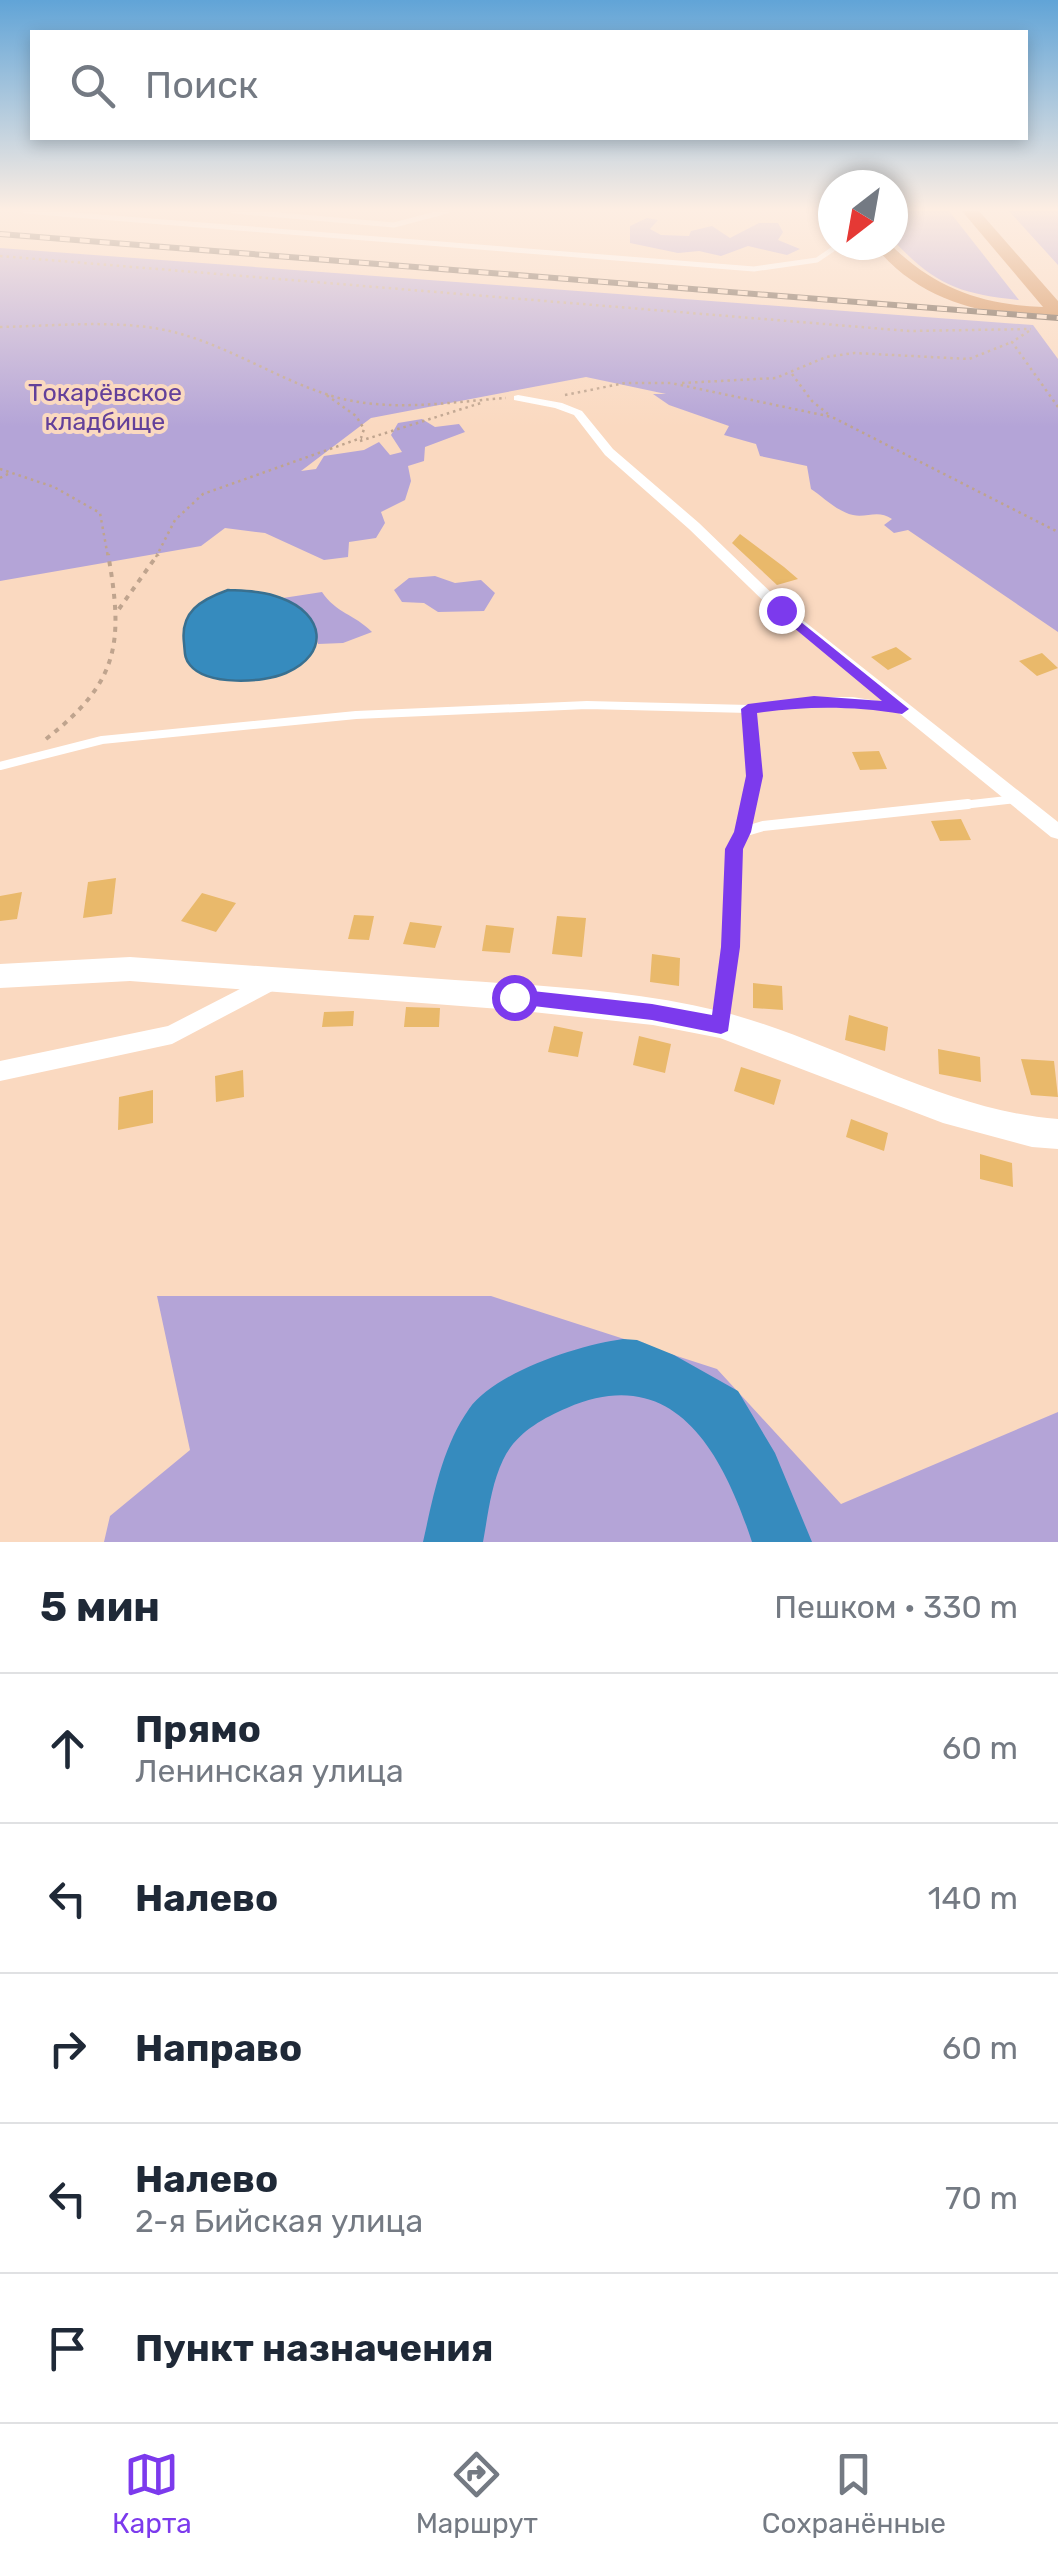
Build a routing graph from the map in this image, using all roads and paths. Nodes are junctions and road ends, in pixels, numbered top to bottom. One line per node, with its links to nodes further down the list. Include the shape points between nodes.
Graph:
1 (327, 283): 5 (path, via 910,331 1036,328)
2 (921, 283): 4 (highway, via 1007,310)
3 (1036, 283): 4 (highway)
4 (1055, 303)
5 (1012, 342): 6 (path, via 994,356 961,360 834,355); 11 (path)
6 (792, 374): 7 (path); 12 (path)
7 (671, 383)
8 (308, 384): 13 (path, via 356,416 364,429)
9 (518, 398): 19 (street, via 578,413 608,452 781,610)
10 (498, 399): 13 (path)
11 (1058, 407)
12 (832, 417)
13 (350, 446): 17 (path, via 203,494 184,507)
14 (0, 469): 15 (path)
15 (10, 474): 16 (path); 17 (path, via 54,487 100,513)
16 (0, 478)
17 (118, 610): 20 (path, via 111,665 88,706)
18 (748, 709): 19 (lane, via 814,700); 21 (lane, via 586,704 356,714 102,740); 23 (lane, via 754,776)
19 (902, 709): 22 (street)
20 (44, 741)
21 (0, 766)
22 (1016, 800): 23 (lane); 24 (street)
23 (742, 832): 27 (lane, via 734,849)
24 (1058, 832)
25 (0, 976): 26 (street, via 130,969)
26 (274, 980): 27 (street, via 514,997); 28 (street, via 172,1034)
27 (721, 1025): 29 (street, via 944,1108)
28 (0, 1071)
29 (1058, 1134)

